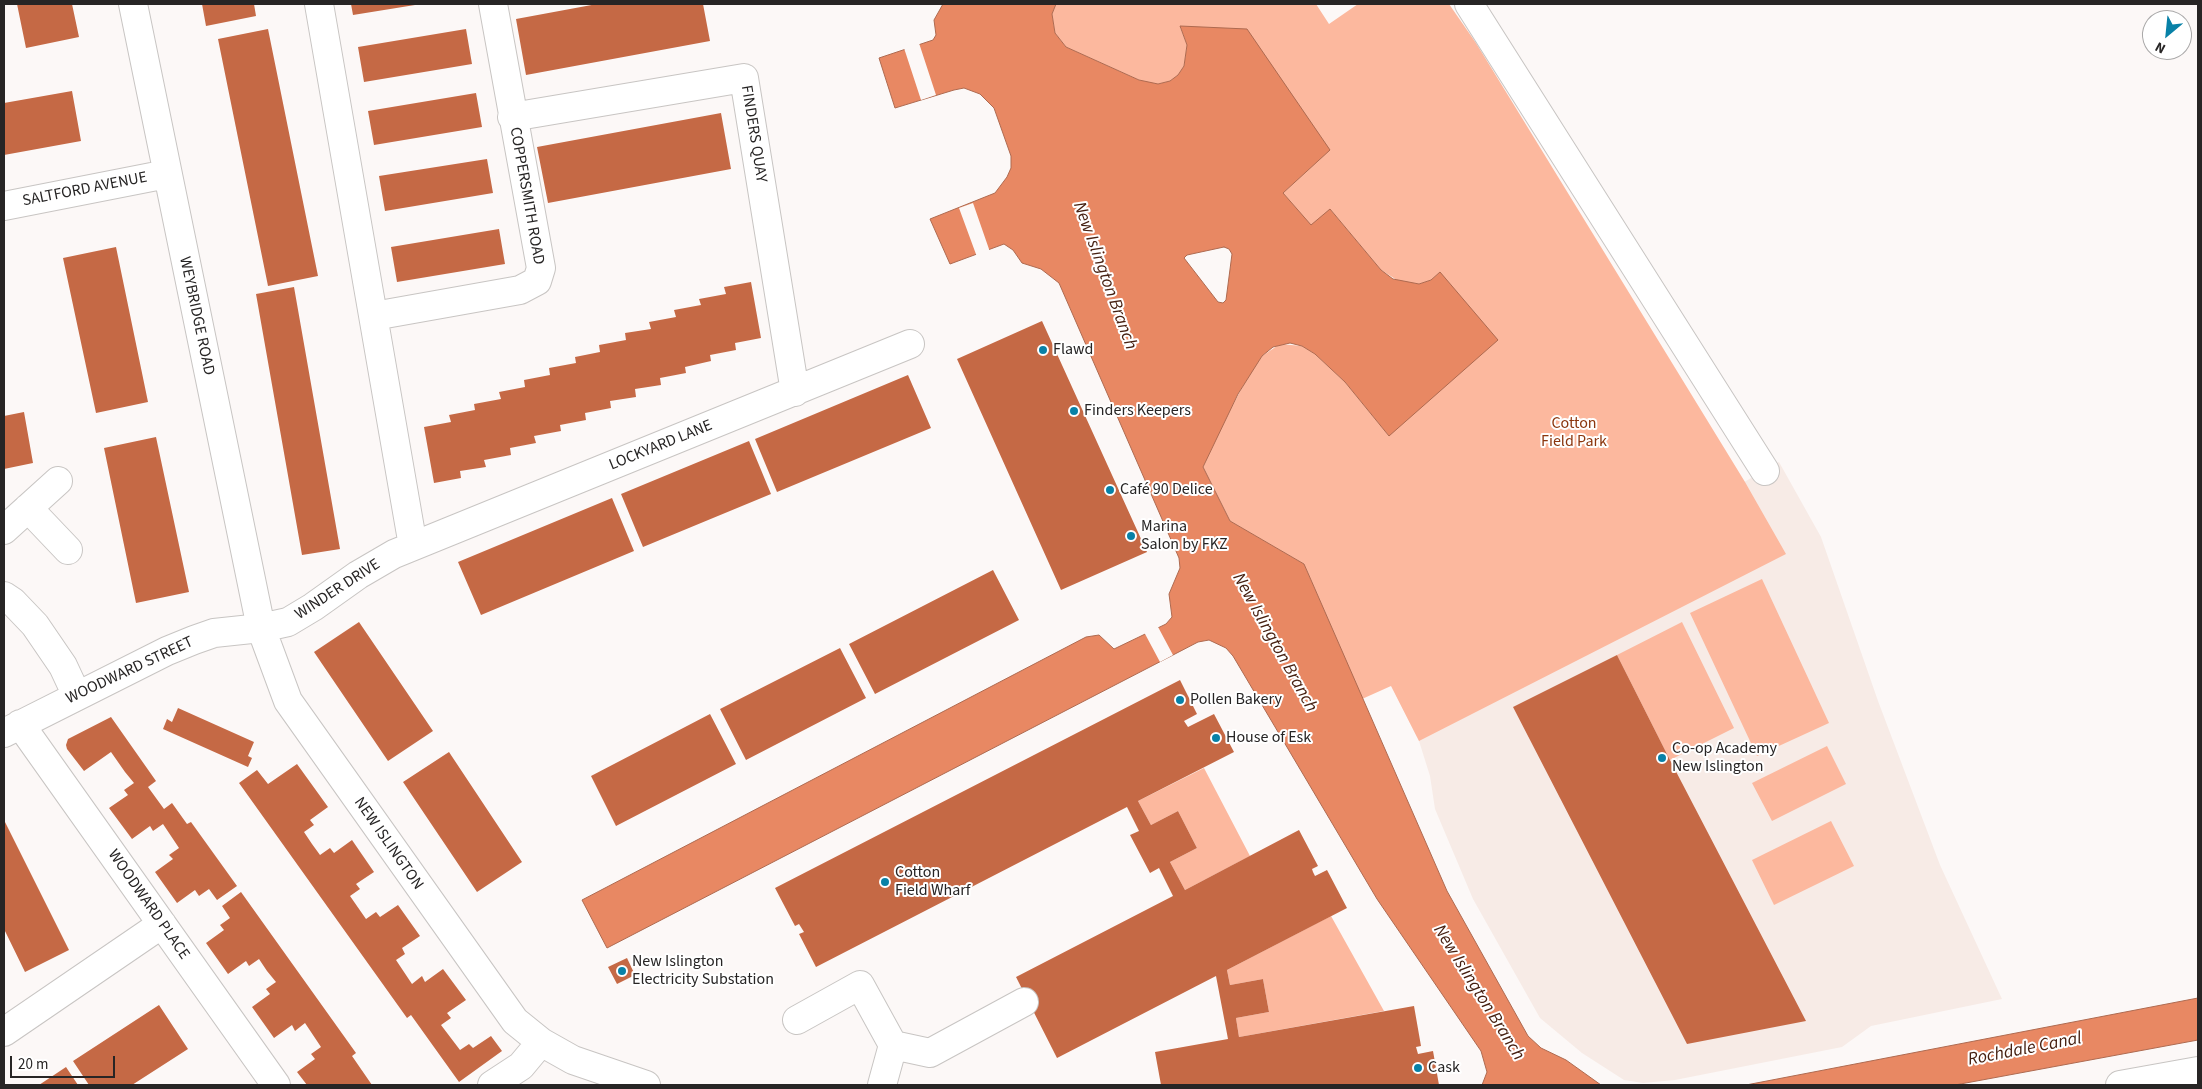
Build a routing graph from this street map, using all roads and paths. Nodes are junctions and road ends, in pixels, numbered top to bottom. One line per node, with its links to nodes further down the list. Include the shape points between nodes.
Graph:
1 (134, 4): 6 (street, WEYBRIDGE ROAD)
2 (319, 4): 8 (street)
3 (493, 4): 5 (street, COPPERSMITH ROAD)
4 (1468, 4): 11 (street)
5 (512, 117): 8 (street, COPPERSMITH ROAD, via 541,268 537,281 520,290); 10 (street, FINDERS QUAY, via 744,78)
6 (166, 174): 7 (street, SALTFORD AVENUE); 18 (street, WEYBRIDGE ROAD)
7 (4, 206)
8 (374, 316): 15 (street)
9 (910, 344): 10 (street, LOCKYARD LANE)
10 (795, 392): 15 (street, LOCKYARD LANE)
11 (1765, 471)
12 (58, 481): 13 (street)
13 (28, 508): 14 (street); 16 (street)
14 (4, 530)
15 (412, 546): 18 (street, WINDER DRIVE, via 358,575 288,622)
16 (68, 550)
17 (4, 596): 19 (street, via 35,625 63,666)
18 (261, 628): 19 (street, WOODWARD STREET, via 214,633 167,651); 25 (street, NEW ISLINGTON, via 288,701 496,997 515,1022)
19 (76, 696): 20 (street, WOODWARD STREET)
20 (12, 729): 21 (street, WOODWARD PLACE)
21 (162, 924): 24 (street); 28 (street, WOODWARD PLACE)
22 (1024, 1002): 26 (street, via 930,1053)
23 (797, 1020): 26 (street, via 860,985)
24 (4, 1032)
25 (541, 1042): 29 (street, via 521,1066); 30 (street, NEW ISLINGTON, via 573,1060)
26 (893, 1045): 31 (street)
27 (2198, 1071): 32 (street)
28 (276, 1085)
29 (492, 1085)
30 (646, 1085)
31 (882, 1085)
32 (2120, 1085)

